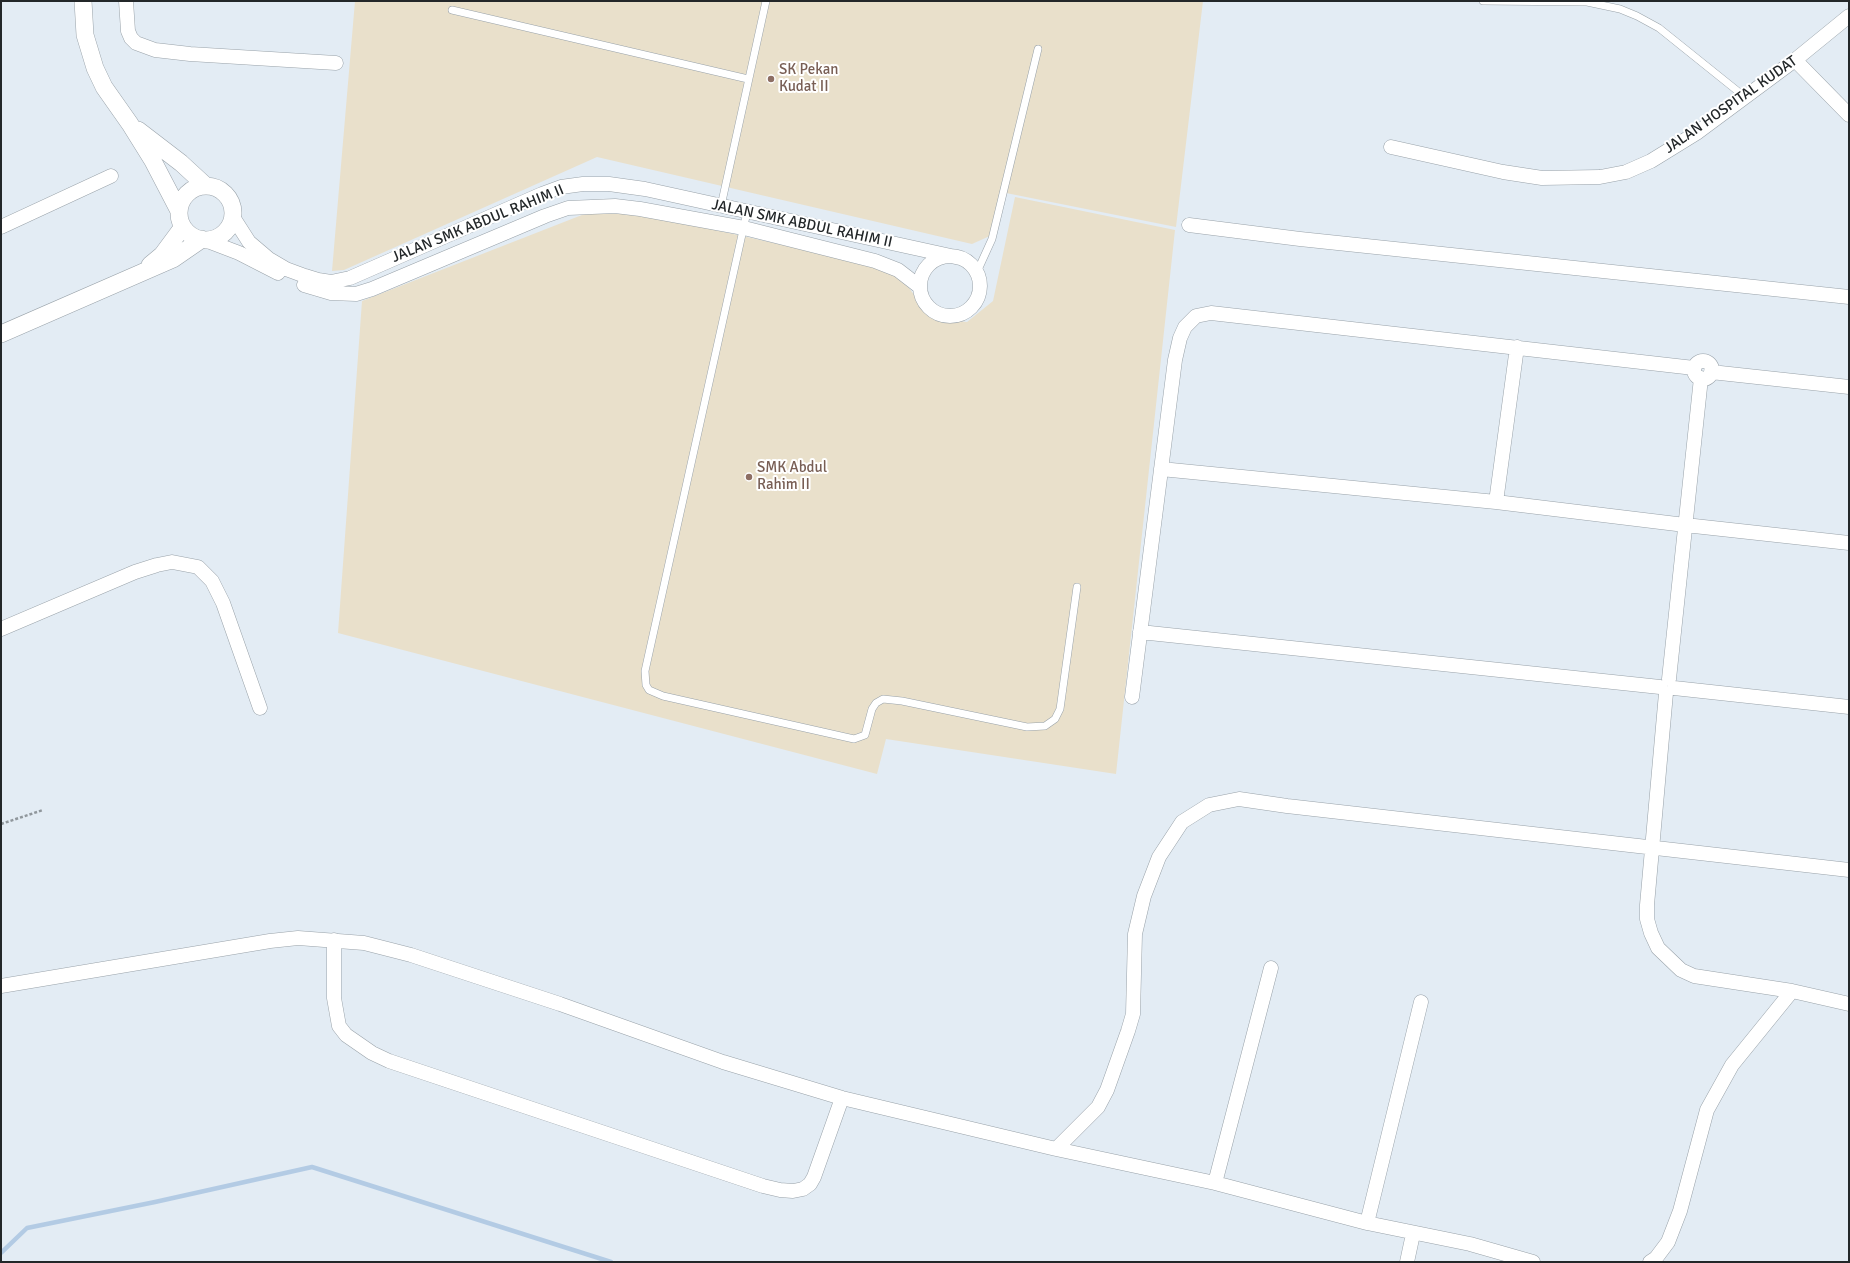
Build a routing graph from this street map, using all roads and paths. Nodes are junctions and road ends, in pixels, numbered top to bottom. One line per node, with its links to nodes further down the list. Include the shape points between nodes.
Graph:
1 (83, 1): 13 (street, via 85,35 95,68 104,87)
2 (126, 1): 9 (street, via 128,31 131,38 136,43 155,50)
3 (766, 1): 10 (lane)
4 (1483, 1): 11 (lane, via 1587,2 1620,9 1659,28)
5 (452, 10): 10 (lane)
6 (1849, 16): 8 (street, JALAN HOSPITAL KUDAT)
7 (1038, 49): 28 (lane, via 992,239)
8 (1795, 60): 11 (street, JALAN HOSPITAL KUDAT); 12 (street)
9 (336, 63)
10 (748, 79): 17 (lane)
11 (1745, 97): 14 (street, JALAN HOSPITAL KUDAT, via 1698,132 1651,161 1626,172 1600,177 1542,178)
12 (1849, 115)
13 (130, 124): 16 (street, via 181,163); 18 (street, via 153,160)
14 (1391, 147)
15 (111, 176): 22 (street)
16 (206, 186): 18 (street, via 188,192); 20 (street, via 223,191 229,198)
17 (721, 206): 19 (street, JALAN SMK ABDUL RAHIM II); 20 (street, JALAN SMK ABDUL RAHIM II, via 609,184 561,187 350,278 331,282 286,269 269,259 249,242)
18 (178, 209): 23 (street)
19 (747, 212): 24 (lane); 26 (street, JALAN SMK ABDUL RAHIM II)
20 (233, 217): 25 (street, via 223,234 215,239)
21 (1189, 225): 30 (street, via 1300,239)
22 (1, 227)
23 (182, 228): 25 (street, via 188,234); 27 (street, via 162,255)
24 (744, 228): 25 (street, JALAN SMK ABDUL RAHIM II, via 615,206 568,208 356,294 331,293 308,287 239,253); 29 (street, JALAN SMK ABDUL RAHIM II, via 875,261 898,270); 39 (lane, via 645,671 649,690 663,696 854,740 865,734 872,709 876,703 883,700 902,701 1027,727 1044,726 1055,719 1060,709)
25 (204, 240): 27 (street, via 173,259)
26 (960, 258): 28 (street); 29 (street, via 939,258 930,264 923,271)
27 (140, 272): 31 (street)
28 (977, 272): 29 (street, via 980,282 976,302 969,310 959,315 939,314 930,309 923,301)
29 (920, 287)
30 (1849, 296)
31 (1, 334)
32 (1517, 347): 33 (street); 35 (street, via 1211,314 1196,316 1185,327 1180,338); 36 (street)
33 (1702, 373): 34 (street); 37 (street)
34 (1849, 387)
35 (1161, 469): 36 (street); 41 (street)
36 (1496, 502): 37 (street)
37 (1685, 525): 38 (street); 42 (street)
38 (1849, 543)
39 (1077, 587)
40 (1, 629): 45 (street, via 157,565 172,562 198,567 212,581 223,603)
41 (1140, 632): 42 (street); 43 (street)
42 (1667, 687): 44 (street); 48 (street)
43 (1132, 697)
44 (1849, 707)
45 (260, 708)
46 (43, 810): 47 (path)
47 (1, 824)
48 (1652, 847): 49 (street); 53 (street, via 1647,919 1658,948 1667,958 1681,970 1694,976); 57 (street, via 1245,800 1228,800 1209,805 1182,822 1159,857 1144,896 1135,934 1133,1014 1128,1031 1107,1090 1098,1107)
49 (1849, 870)
50 (334, 940): 52 (street, via 298,938 270,941); 56 (street, via 364,943 411,955 723,1062); 56 (street, via 334,998 339,1026 346,1035 372,1053 389,1061 763,1186 793,1191 810,1184)
51 (1271, 968): 58 (street)
52 (1, 986)
53 (1792, 991): 55 (street); 63 (street, via 1732,1065 1707,1110 1680,1212 1668,1242)
54 (1421, 1002): 59 (street)
55 (1849, 1004)
56 (842, 1098): 57 (street)
57 (1056, 1149): 58 (street)
58 (1214, 1183): 59 (street)
59 (1367, 1224): 60 (street)
60 (1413, 1234): 61 (street); 62 (street, via 1470,1244)
61 (1407, 1262)
62 (1533, 1262)
63 (1650, 1262)

